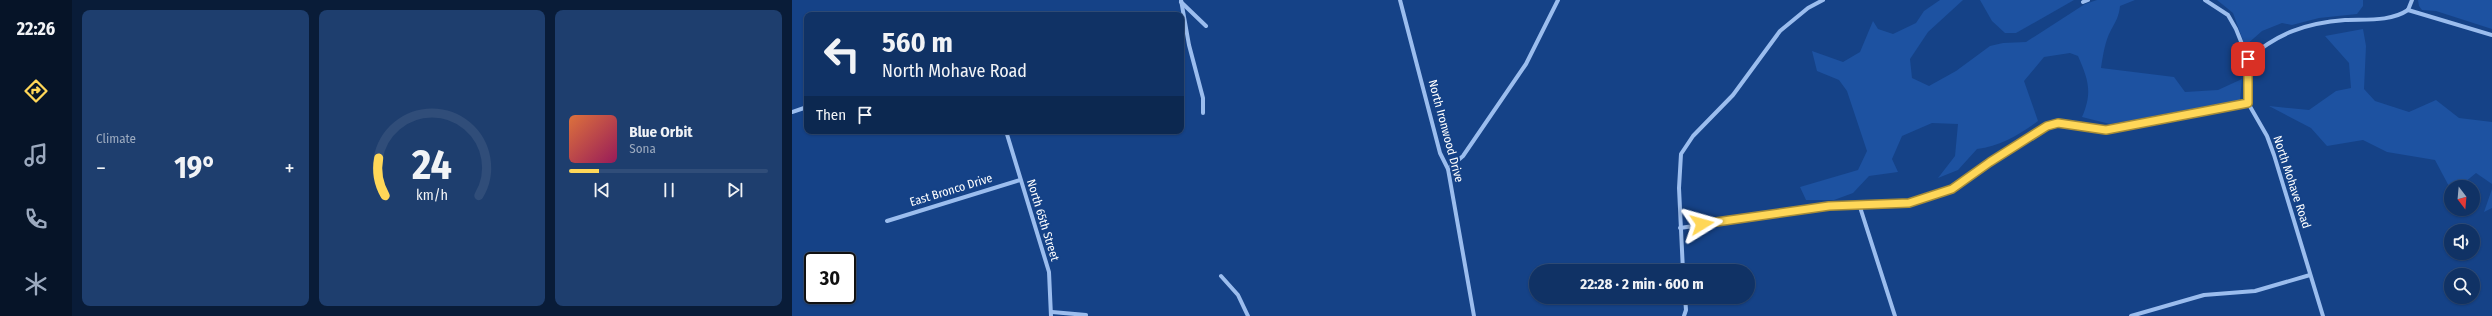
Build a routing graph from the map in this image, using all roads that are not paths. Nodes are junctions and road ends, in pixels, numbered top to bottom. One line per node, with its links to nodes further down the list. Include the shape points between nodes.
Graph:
1 (1400, 0): 20 (street, North Ironwood Drive, via 1440,153)
2 (1558, 0): 20 (street, via 1526,64 1463,156)
3 (1823, 0): 24 (street, via 1808,8 1780,31 1733,95 1693,136 1681,154)
4 (2088, 0): 8 (street)
5 (2205, 0): 14 (street, North Mohave Road, via 2228,15)
6 (2412, 0): 9 (street)
7 (1181, 1): 10 (street); 12 (street)
8 (2083, 2)
9 (2408, 10): 13 (street); 14 (street, via 2387,18 2333,22 2295,29)
10 (1183, 12)
11 (1184, 18): 18 (street, via 1203,98)
12 (1206, 26)
13 (2492, 35)
14 (2248, 59): 15 (street, North Mohave Road)
15 (2248, 103): 22 (street, via 2106,130 2058,123 2047,126 1952,189 1909,203); 26 (street, North Mohave Road, via 2267,136 2274,155)
16 (804, 109): 17 (street)
17 (792, 112)
18 (1203, 113)
19 (1007, 134): 21 (street, North 65th Street)
20 (1448, 169): 32 (street, North Ironwood Drive)
21 (1020, 180): 23 (street, East Bronco Drive); 29 (street, North 65th Street, via 1049,272)
22 (1859, 204): 24 (street, via 1829,206); 34 (street)
23 (887, 221)
24 (1680, 228): 25 (street)
25 (1683, 264)
26 (2310, 275): 35 (street, via 2255,291 2204,295); 36 (street, North Mohave Road)
27 (1221, 276): 31 (street, via 1238,295)
28 (1686, 304): 33 (street)
29 (1051, 314): 30 (street)
30 (1086, 316)
31 (1248, 316)
32 (1474, 316)
33 (1684, 316)
34 (1895, 316)
35 (2131, 316)
36 (2323, 316)

